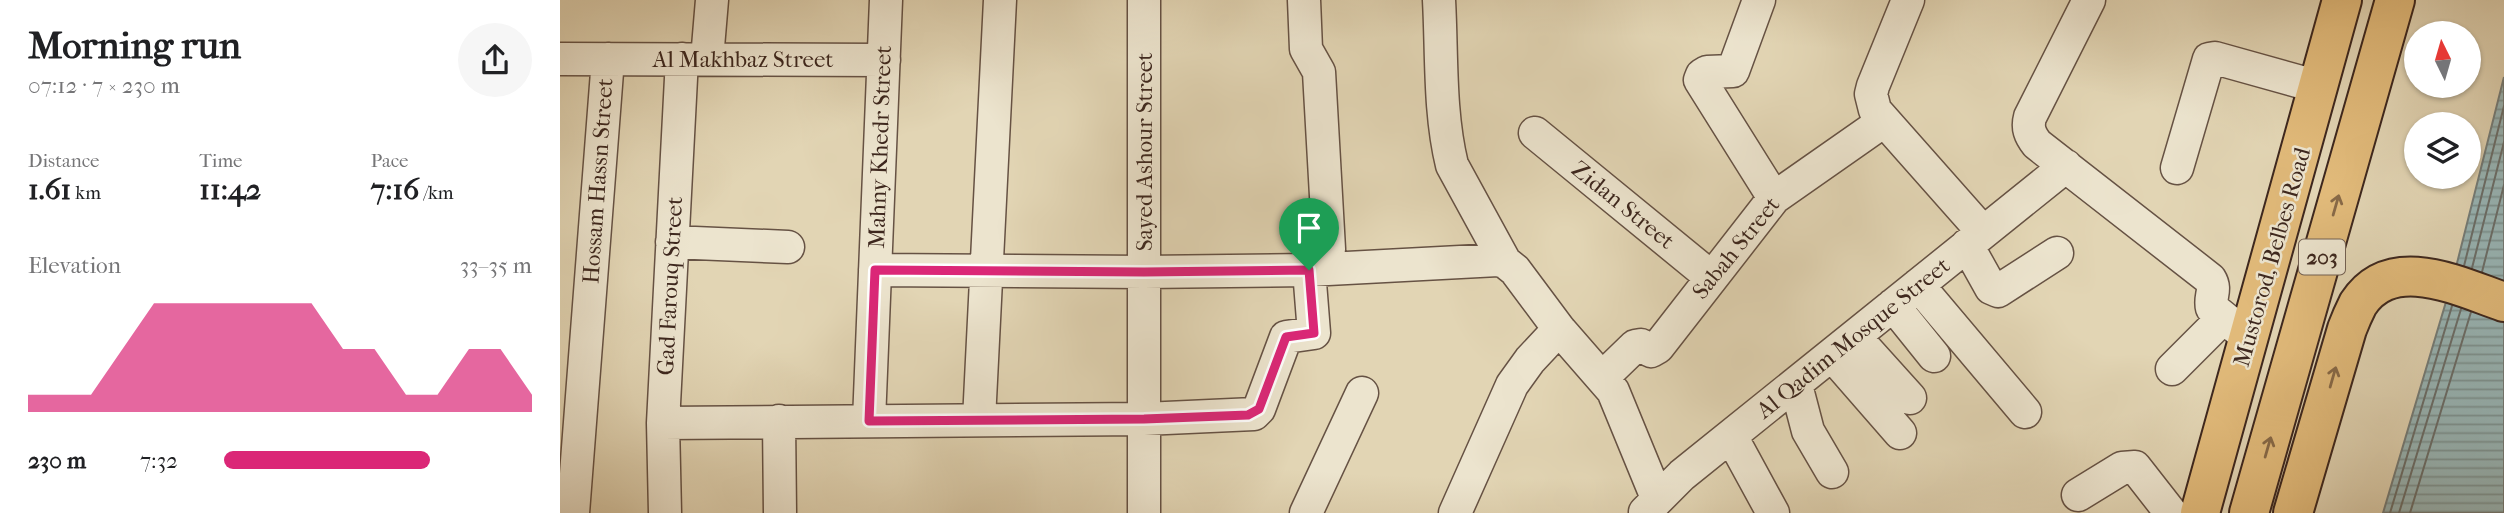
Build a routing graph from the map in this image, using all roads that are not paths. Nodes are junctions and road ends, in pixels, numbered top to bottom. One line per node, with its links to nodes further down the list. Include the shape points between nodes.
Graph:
1 (712, 0): 14 (street, Gad Farouq Street)
2 (886, 0): 15 (street, Mahny Khedr Street)
3 (1000, 0): 29 (street)
4 (1144, 0): 30 (street, Sayed Ashour Street)
5 (1304, 0): 28 (street, via 1306,50 1320,72 1329,244 1326,254)
6 (1439, 0): 26 (street, via 1452,165)
7 (1759, 0): 21 (street, via 1733,71 1707,72 1700,80)
8 (1908, 0): 17 (street, via 1871,94)
9 (2089, 0): 19 (street, via 2028,124 2037,144)
10 (2342, 0): 16 (main road, Mustorod, Belbes Road / 203)
11 (2395, 0): 65 (main road, Mustorod, Belbes Road / 203, one-way to 11)
12 (560, 59): 13 (street, Al Makhbaz Street)
13 (608, 59): 14 (street, Al Makhbaz Street); 55 (street, Hossam Hassn Street)
14 (695, 59): 15 (street, Al Makhbaz Street); 23 (street, Gad Farouq Street)
15 (884, 60): 27 (street, Mahny Khedr Street)
16 (2319, 87): 20 (street, via 2209,59); 35 (main road, Mustorod, Belbes Road / 203)
17 (1884, 121): 21 (street, Sabah Street); 22 (street)
18 (1535, 133): 31 (street, Zidan Street)
19 (2066, 166): 22 (street, Al Qadim Mosque Street); 35 (street, via 2210,279 2212,308)
20 (2177, 168)
21 (1774, 198): 31 (street, Sabah Street)
22 (1975, 238): 25 (street, via 1991,288 1998,291); 32 (street, Al Qadim Mosque Street)
23 (672, 242): 24 (street); 49 (street, Gad Farouq Street)
24 (788, 247)
25 (2057, 253)
26 (1505, 262): 28 (street); 36 (street)
27 (875, 270): 29 (street); 48 (street, Mahny Khedr Street)
28 (1309, 270): 30 (street); 45 (street, via 1312,334 1284,339 1254,414)
29 (987, 271): 30 (street); 46 (street)
30 (1144, 272): 45 (street, Sayed Ashour Street)
31 (1711, 277): 40 (street, Sabah Street, via 1658,347 1651,351 1634,346)
32 (1918, 285): 34 (street, Al Qadim Mosque Street); 44 (street)
33 (2504, 302): 66 (main road, one-way to 33, via 2347,329 2359,303 2381,282 2404,276 2428,276)
34 (1893, 305): 37 (street, Al Qadim Mosque Street); 38 (street)
35 (2236, 328): 39 (street); 64 (main road, Mustorod, Belbes Road / 203)
36 (1559, 329): 40 (street); 61 (street, via 1512,385)
37 (1843, 346): 41 (street, Al Qadim Mosque Street); 43 (street); 50 (street)
38 (1934, 356)
39 (2172, 369)
40 (1603, 377): 54 (street, via 1613,391)
41 (1796, 384): 51 (street, Al Qadim Mosque Street); 52 (street, via 1808,430)
42 (1362, 393): 60 (street)
43 (1910, 398)
44 (2025, 412)
45 (1144, 419): 46 (street); 59 (street, Sayed Ashour Street)
46 (979, 420): 48 (street)
47 (779, 421): 48 (street); 49 (street); 57 (street)
48 (869, 421)
49 (663, 423): 56 (street, Gad Farouq Street)
50 (1900, 433)
51 (1731, 436): 54 (street, Al Qadim Mosque Street); 62 (street)
52 (1832, 472)
53 (2078, 495): 63 (street, via 2130,466)
54 (1651, 505)
55 (573, 513)
56 (665, 513)
57 (780, 513): 58 (street)
58 (786, 513)
59 (1144, 513)
60 (1306, 513)
61 (1455, 513)
62 (1773, 513)
63 (2171, 513)
64 (2200, 513)
65 (2249, 513)
66 (2293, 513)

